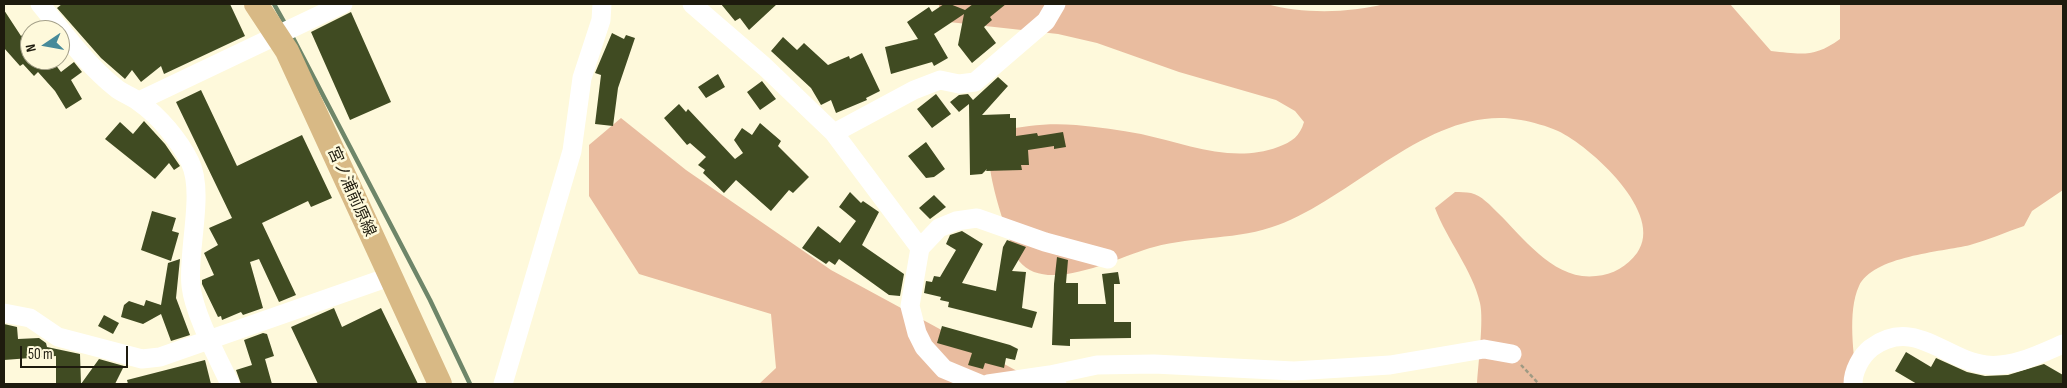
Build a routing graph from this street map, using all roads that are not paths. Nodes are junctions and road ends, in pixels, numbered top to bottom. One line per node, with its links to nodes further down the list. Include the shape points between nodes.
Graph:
1 (40, 4): 8 (street, via 77,49 117,89)
2 (256, 4): 7 (main road, 宮ノ浦前原線)
3 (343, 4): 7 (street)
4 (602, 4): 20 (street, via 601,20 582,78 572,151)
5 (692, 4): 9 (street)
6 (1056, 4): 9 (street, via 1046,21 976,82 959,84 940,80 914,90)
7 (277, 36): 8 (street); 12 (main road, 宮ノ浦前原線, via 287,51)
8 (139, 101): 14 (street, via 159,120 191,164 195,190 194,235 189,261 191,288)
9 (834, 133): 10 (street)
10 (920, 248): 11 (street, via 939,228 977,218 1045,242); 21 (street, via 910,306 917,334 924,348 944,368)
11 (1108, 259)
12 (389, 277): 14 (street); 19 (main road, 宮ノ浦前原線)
13 (4, 313): 14 (street, via 30,318 58,337 142,359 160,357)
14 (209, 340): 18 (street)
15 (2063, 344): 23 (street, via 2028,358 2002,365 1986,365 1934,344 1910,337 1892,337 1867,351 1858,363)
16 (1512, 354): 17 (street, via 1484,349 1390,364 1294,371 1154,364 1097,365)
17 (1054, 380): 22 (street)
18 (230, 384)
19 (440, 384)
20 (502, 384)
21 (980, 384)
22 (988, 384)
23 (1853, 384)

